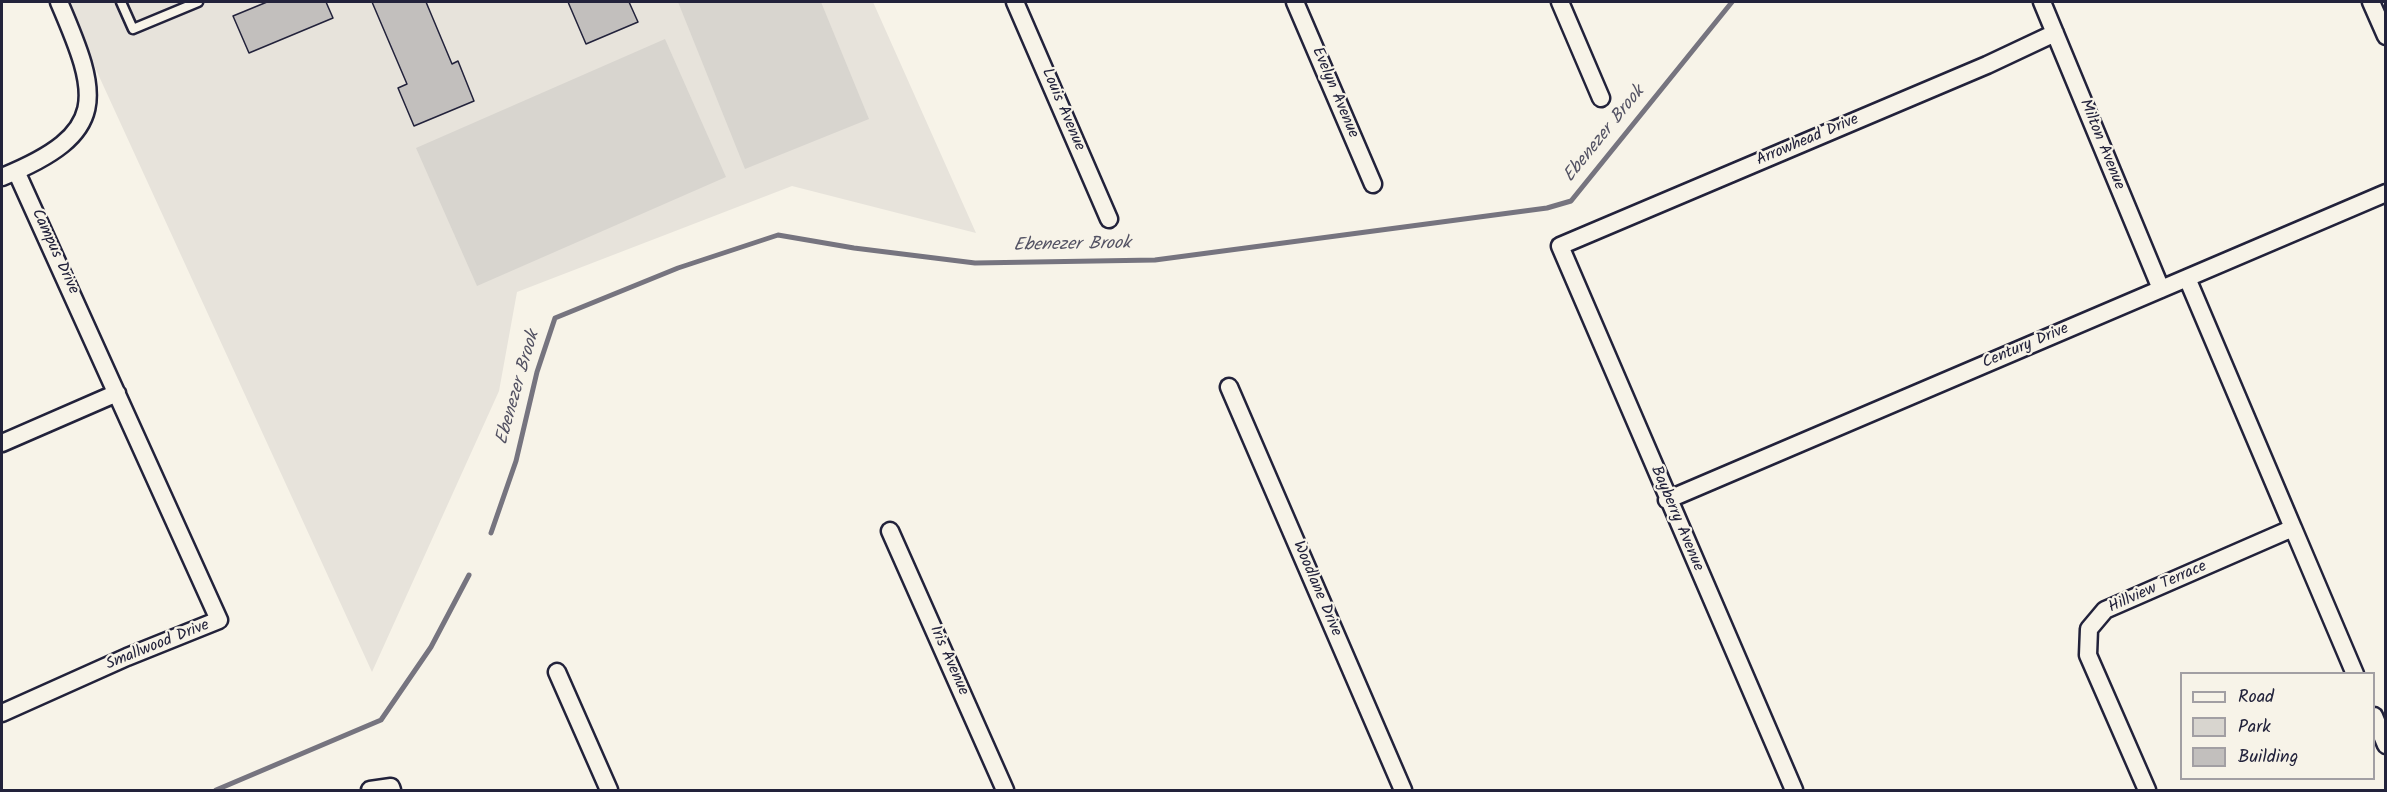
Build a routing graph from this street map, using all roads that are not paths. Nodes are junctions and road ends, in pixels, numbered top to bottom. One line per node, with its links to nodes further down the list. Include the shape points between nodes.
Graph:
1 (59, 2): 13 (street, Campus Drive, via 86,70 86,111 66,143)
2 (121, 2): 9 (lane, via 133,29)
3 (198, 2): 9 (lane)
4 (1015, 2): 16 (street, Louis Avenue)
5 (1294, 2): 14 (street, Evelyn Avenue)
6 (1560, 2): 12 (street)
7 (2042, 2): 10 (street, Milton Avenue)
8 (2371, 2): 11 (street)
9 (180, 5)
10 (2055, 33): 17 (street, Arrowhead Drive); 19 (street, Milton Avenue)
11 (2385, 36)
12 (1601, 98)
13 (9, 174): 21 (street, Campus Drive)
14 (1373, 184)
15 (2385, 193): 18 (street, Century Drive)
16 (1109, 219)
17 (1560, 246): 23 (street, Bayberry Avenue)
18 (2187, 278): 19 (street, Century Drive); 25 (street)
19 (2161, 289): 23 (street, Century Drive)
20 (1229, 387): 36 (street, Woodlane Drive)
21 (117, 393): 22 (street); 24 (street, Campus Drive)
22 (2, 443)
23 (1667, 500): 37 (street, Bayberry Avenue)
24 (177, 526): 29 (street, Smallwood Drive, via 219,620)
25 (2293, 528): 28 (street); 38 (street, Hillview Terrace, via 2105,610 2089,629 2088,655)
26 (891, 531): 35 (street, Iris Avenue)
27 (557, 672): 34 (street)
28 (2354, 672)
29 (2, 713)
30 (2375, 721): 31 (street)
31 (2385, 745)
32 (370, 790): 33 (street)
33 (392, 790)
34 (609, 790)
35 (1005, 790)
36 (1403, 790)
37 (1794, 790)
38 (2147, 790)

